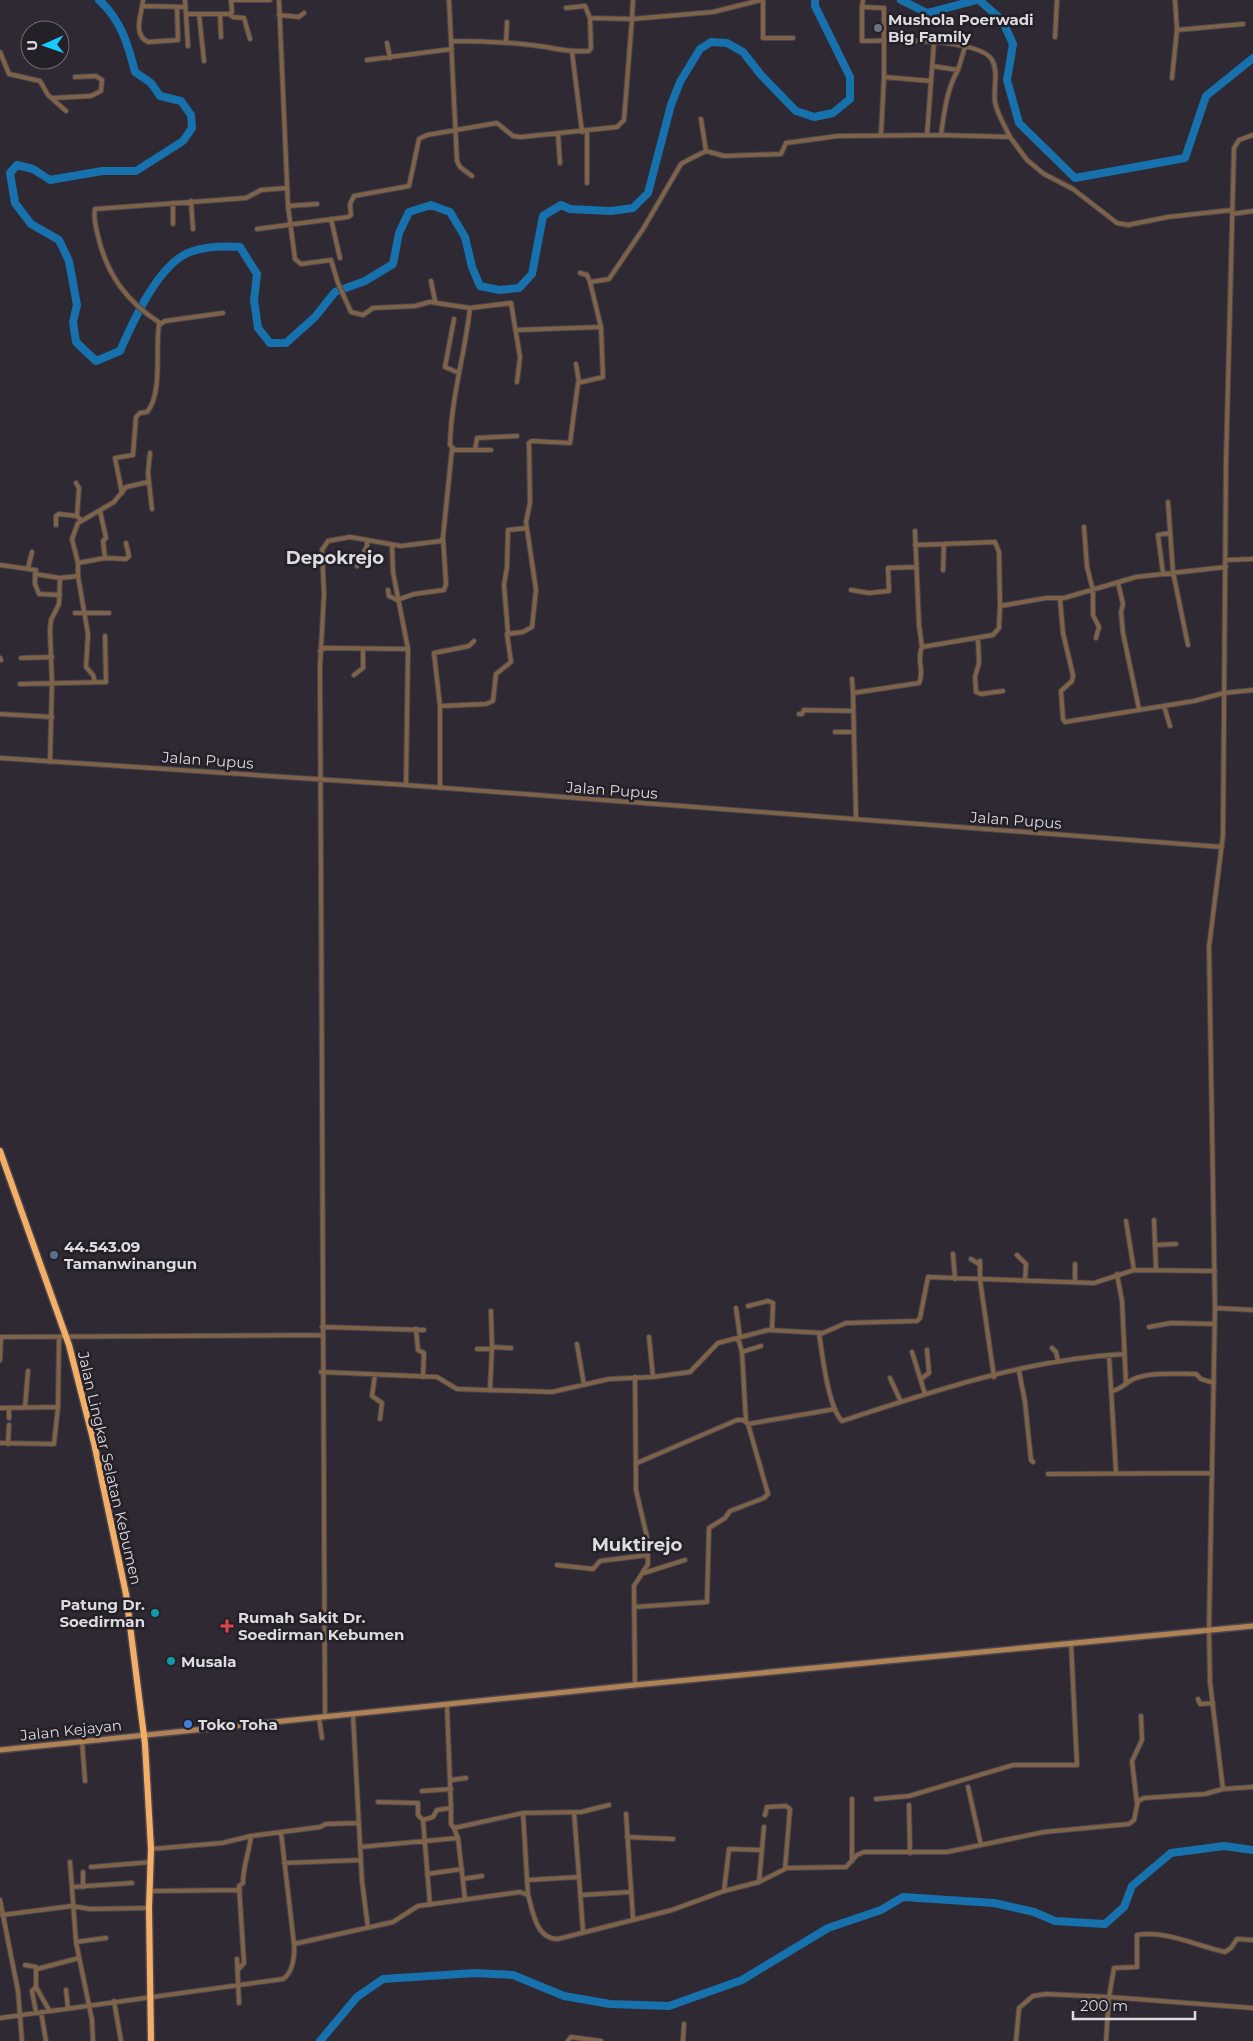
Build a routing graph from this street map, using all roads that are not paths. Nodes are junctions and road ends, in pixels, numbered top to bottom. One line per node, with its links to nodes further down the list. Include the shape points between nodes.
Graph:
1 (143, 0): 12 (street)
2 (185, 0): 15 (street)
3 (231, 0): 4 (street); 21 (street, via 232,12)
4 (270, 0)
5 (279, 0): 22 (street)
6 (449, 0): 32 (street)
7 (633, 0): 24 (street)
8 (762, 0): 24 (street, via 714,12); 30 (street, via 764,38)
9 (863, 0): 14 (street)
10 (1057, 0): 29 (street)
11 (1175, 0): 27 (street)
12 (143, 6): 13 (street); 13 (street, via 140,32 145,41 153,43 178,40)
13 (177, 7): 15 (street)
14 (862, 7): 34 (street, via 884,8); 34 (street, via 862,41)
15 (185, 8): 18 (street)
16 (566, 8): 23 (street, via 585,6)
17 (304, 13): 22 (street, via 299,17)
18 (186, 14): 19 (street); 37 (street)
19 (199, 14): 20 (street); 44 (street)
20 (220, 14): 21 (street); 28 (street)
21 (229, 14): 31 (street, via 244,18)
22 (279, 15): 67 (street)
23 (590, 18): 24 (street); 41 (street, via 591,49)
24 (632, 19): 55 (street, via 623,123 617,127)
25 (507, 22): 33 (street)
26 (1243, 24): 27 (street)
27 (1177, 30): 49 (street)
28 (221, 37)
29 (1055, 37)
30 (793, 38)
31 (250, 40)
32 (452, 41): 33 (street); 39 (street)
33 (506, 42): 41 (street)
34 (884, 42): 35 (street); 48 (street)
35 (934, 42): 38 (street); 45 (street)
36 (388, 43): 42 (street)
37 (188, 46)
38 (965, 48): 46 (street); 62 (street, via 992,59 995,104)
39 (452, 49): 42 (street); 54 (street)
40 (0, 52): 51 (street, via 9,74 40,81)
41 (572, 52): 56 (street)
42 (390, 58): 43 (street)
43 (368, 60)
44 (204, 61)
45 (932, 66): 46 (street); 50 (street)
46 (958, 70): 60 (street, via 948,96)
47 (75, 77): 51 (street, via 96,76 102,80 101,91 91,96)
48 (884, 77): 50 (street); 58 (street)
49 (1172, 78)
50 (931, 80): 59 (street)
51 (52, 98): 52 (street)
52 (66, 111)
53 (701, 119): 63 (street)
54 (454, 130): 57 (street, via 497,123 516,137); 65 (street, via 457,161); 74 (street, via 427,135 419,140 409,186 354,196 349,216)
55 (587, 130): 56 (street); 66 (street)
56 (582, 132): 57 (street)
57 (558, 133): 64 (street)
58 (881, 135): 59 (street); 63 (street, via 788,142 781,154 724,156)
59 (928, 135): 60 (street)
60 (942, 135): 62 (street)
61 (1253, 135): 73 (street, via 1239,140 1234,148)
62 (1010, 137): 73 (street, via 1044,174 1072,189 1117,223)
63 (706, 151): 82 (street, via 681,164 609,279)
64 (560, 163)
65 (472, 176)
66 (587, 183)
67 (287, 188): 68 (street, via 261,190 246,198); 71 (street)
68 (191, 201): 69 (street); 77 (street)
69 (173, 203): 75 (street); 87 (street, via 94,211 104,259 112,276 133,304)
70 (317, 204): 71 (street)
71 (288, 206): 76 (street)
72 (1253, 211): 73 (street)
73 (1232, 213): 121 (street)
74 (331, 219): 76 (street); 79 (street)
75 (173, 224)
76 (291, 226): 78 (street); 83 (street, via 297,261 301,264 330,259 351,312 363,314 373,308)
77 (193, 229)
78 (257, 229)
79 (340, 258)
80 (580, 273): 82 (street, via 588,275)
81 (431, 281): 83 (street)
82 (590, 282): 88 (street)
83 (437, 302): 84 (street)
84 (470, 308): 89 (street, via 511,304); 91 (street)
85 (223, 313): 87 (street)
86 (454, 319): 91 (street, via 445,367)
87 (160, 323): 101 (street, via 152,405 136,418 133,455 115,458)
88 (602, 327): 89 (street); 93 (street, via 603,377)
89 (517, 330): 92 (street, via 520,356)
90 (576, 364): 93 (street)
91 (459, 373): 95 (street, via 451,423)
92 (517, 382)
93 (579, 382): 109 (street, via 572,442 529,443)
94 (517, 436): 96 (street, via 476,438)
95 (452, 449): 96 (street); 112 (street)
96 (475, 450): 97 (street)
97 (491, 450)
98 (150, 453): 99 (street)
99 (148, 482): 101 (street, via 126,487); 103 (street)
100 (76, 483): 105 (street, via 79,488)
101 (122, 493): 104 (street)
102 (1168, 502): 111 (street)
103 (152, 509)
104 (100, 511): 106 (street); 119 (street, via 106,538 103,540)
105 (77, 516): 106 (street); 107 (street, via 57,515)
106 (81, 520): 122 (street, via 72,538)
107 (56, 525)
108 (1084, 527): 137 (street)
109 (527, 528): 145 (street, via 508,530 504,592); 145 (street, via 536,590 532,627 524,632)
110 (914, 531): 115 (street)
111 (1170, 533): 130 (street); 131 (street, via 1158,535)
112 (444, 537): 117 (street, via 421,544); 140 (street, via 444,590)
113 (367, 540): 117 (street); 124 (street); 154 (street, via 344,537 328,540 322,550 324,594)
114 (126, 543): 119 (street, via 128,558)
115 (915, 544): 116 (street); 125 (street)
116 (944, 544): 128 (street); 141 (street, via 995,542)
117 (392, 545): 140 (street)
118 (32, 552): 127 (street)
119 (105, 558): 122 (street)
120 (1253, 559): 121 (street)
121 (1227, 560): 126 (street)
122 (78, 563): 132 (street)
123 (0, 565): 127 (street)
124 (357, 566)
125 (916, 567): 136 (street, via 888,568 889,591 869,593); 151 (street)
126 (1226, 567): 130 (street); 165 (street)
127 (28, 568): 129 (street)
128 (943, 570)
129 (36, 571): 133 (street); 138 (street, via 35,584 39,594)
130 (1173, 572): 131 (street); 150 (street)
131 (1163, 573): 134 (street)
132 (78, 576): 133 (street); 143 (street)
133 (60, 578): 138 (street)
134 (1118, 583): 137 (street); 168 (street, via 1123,604 1123,633)
135 (388, 590): 140 (street, via 389,596)
136 (850, 590)
137 (1093, 590): 139 (street); 148 (street, via 1093,615 1099,626)
138 (60, 595): 155 (street, via 50,624)
139 (1060, 599): 141 (street, via 1046,598); 168 (street, via 1063,633 1073,678 1061,691 1063,717 1067,723)
140 (397, 600): 152 (street)
141 (1000, 606): 147 (street, via 999,628 993,635)
142 (75, 613): 143 (street)
143 (83, 613): 144 (street); 159 (street, via 88,634 86,667)
144 (109, 613)
145 (508, 633): 166 (street, via 510,662 496,674 494,700 486,704)
146 (105, 636): 159 (street, via 107,680)
147 (978, 638): 151 (street); 163 (street, via 976,692)
148 (1096, 638)
149 (474, 640): 166 (street, via 469,646 434,652)
150 (1188, 645)
151 (922, 647): 164 (street, via 919,654 922,678 919,683)
152 (408, 649): 153 (street); 179 (street)
153 (363, 650): 154 (street, via 325,648); 157 (street, via 362,668)
154 (320, 651): 178 (street)
155 (52, 657): 156 (street); 160 (street)
156 (22, 658)
157 (354, 675)
158 (852, 678): 164 (street)
159 (95, 682): 160 (street)
160 (52, 683): 161 (street); 172 (street)
161 (20, 684)
162 (1253, 690): 165 (street)
163 (1003, 691)
164 (853, 693): 169 (street)
165 (1224, 693): 167 (street); 182 (street)
166 (440, 706): 180 (street)
167 (1164, 706): 168 (street); 173 (street)
168 (1140, 709)
169 (853, 711): 171 (street, via 804,710); 175 (street)
170 (0, 714): 172 (street)
171 (799, 714)
172 (52, 717): 177 (street)
173 (1170, 726)
174 (835, 732): 175 (street)
175 (854, 732): 181 (street)
176 (0, 758): 177 (street, Jalan Pupus)
177 (50, 762): 178 (street, Jalan Pupus)
178 (321, 779): 179 (street, Jalan Pupus); 206 (street)
179 (406, 785): 180 (street, Jalan Pupus)
180 (440, 788): 181 (street, Jalan Pupus)
181 (856, 819): 182 (street, Jalan Pupus)
182 (1222, 847): 194 (street, via 1208,947)
183 (0, 1151): 214 (highway, Jalan Lingkar Selatan Kebumen)
184 (1154, 1220): 187 (street)
185 (1126, 1221): 193 (street)
186 (1176, 1244): 187 (street)
187 (1155, 1245): 192 (street)
188 (953, 1254): 196 (street)
189 (1017, 1255): 198 (street, via 1026,1264)
190 (970, 1259): 197 (street, via 979,1263)
191 (1075, 1264): 199 (street)
192 (1156, 1269): 193 (street); 194 (street)
193 (1134, 1270): 195 (street)
194 (1215, 1271): 202 (street)
195 (1117, 1274): 199 (street, via 1100,1282); 227 (street, via 1122,1301)
196 (956, 1279): 197 (street); 211 (street, via 926,1278 917,1321 846,1324)
197 (980, 1280): 198 (street); 235 (street)
198 (1025, 1281): 199 (street)
199 (1075, 1282)
200 (748, 1306): 209 (street, via 772,1303)
201 (736, 1308): 216 (street)
202 (1215, 1308): 203 (street); 205 (street)
203 (1253, 1310)
204 (491, 1311): 220 (street)
205 (1215, 1324): 207 (street); 241 (street)
206 (322, 1327): 208 (street); 212 (street)
207 (1149, 1327)
208 (416, 1329): 210 (street); 236 (street, via 418,1350 424,1353)
209 (772, 1329): 211 (street); 216 (street)
210 (424, 1330)
211 (819, 1333): 252 (street, via 825,1374)
212 (322, 1335): 214 (street); 233 (street)
213 (1, 1337): 217 (street); 229 (street)
214 (67, 1337): 217 (street); 279 (highway, Jalan Lingkar Selatan Kebumen, via 94,1443 126,1594)
215 (649, 1337): 238 (street)
216 (739, 1337): 225 (street); 238 (street, via 718,1343 694,1370)
217 (59, 1338): 249 (street)
218 (577, 1344): 242 (street)
219 (761, 1346): 225 (street)
220 (492, 1348): 221 (street); 223 (street); 244 (street)
221 (511, 1348)
222 (1052, 1348): 230 (street)
223 (477, 1349)
224 (927, 1350): 240 (street, via 929,1372)
225 (742, 1352): 255 (street)
226 (912, 1352): 240 (street)
227 (1124, 1354): 228 (street); 243 (street)
228 (1109, 1355): 230 (street); 245 (street)
229 (0, 1360)
230 (1058, 1360): 232 (street)
231 (28, 1371): 248 (street)
232 (1018, 1371): 235 (street); 259 (street)
233 (322, 1372): 234 (street); 278 (street)
234 (375, 1374): 236 (street); 254 (street, via 372,1394 382,1403)
235 (994, 1376): 246 (street)
236 (423, 1377): 244 (street, via 442,1378 454,1389)
237 (635, 1377): 238 (street); 242 (street); 260 (street)
238 (653, 1377)
239 (890, 1378): 247 (street)
240 (921, 1379): 246 (street)
241 (1214, 1383): 243 (street, via 1196,1374 1170,1374 1138,1377); 263 (street)
242 (584, 1384): 244 (street, via 552,1392)
243 (1126, 1384): 245 (street)
244 (490, 1390)
245 (1112, 1391): 261 (street)
246 (925, 1394): 247 (street)
247 (901, 1402): 252 (street, via 842,1421)
248 (25, 1407): 249 (street); 251 (street)
249 (58, 1407): 258 (street, via 53,1444)
250 (0, 1408): 251 (street)
251 (9, 1408): 253 (street)
252 (835, 1409): 255 (street)
253 (10, 1418)
254 (380, 1419)
255 (747, 1423): 260 (street, via 737,1420); 268 (street, via 768,1494 730,1511 709,1528 708,1601 703,1604)
256 (9, 1425): 258 (street)
257 (0, 1444): 258 (street)
258 (8, 1444)
259 (1033, 1462)
260 (637, 1463): 264 (street, via 636,1490)
261 (1116, 1472): 262 (street); 263 (street)
262 (1048, 1474)
263 (1211, 1474): 270 (street)
264 (648, 1555): 266 (street, via 600,1561 593,1569); 267 (street)
265 (685, 1560): 267 (street)
266 (558, 1566)
267 (644, 1573): 268 (street, via 634,1584)
268 (634, 1607): 272 (street)
269 (1253, 1626): 270 (main road, Jalan Kejayan)
270 (1209, 1630): 271 (main road, Jalan Kejayan); 274 (street)
271 (1071, 1643): 272 (main road, Jalan Kejayan); 291 (street, via 1077,1765 1013,1765 909,1796)
272 (635, 1685): 275 (main road, Jalan Kejayan)
273 (1198, 1699): 274 (street, via 1200,1704)
274 (1213, 1703): 289 (street)
275 (447, 1706): 276 (main road, Jalan Kejayan); 284 (street)
276 (353, 1715): 278 (main road, Jalan Kejayan); 303 (street)
277 (1142, 1716): 294 (street, via 1142,1740 1132,1761)
278 (322, 1717): 279 (main road, Jalan Kejayan); 280 (street)
279 (144, 1735): 281 (main road, Jalan Kejayan); 314 (highway, Jalan Lingkar Selatan Kebumen)
280 (322, 1738)
281 (82, 1741): 282 (main road, Jalan Kejayan); 285 (street)
282 (0, 1750)
283 (466, 1778): 284 (street)
284 (450, 1780): 288 (street)
285 (85, 1781)
286 (968, 1787): 312 (street)
287 (1253, 1787): 289 (street)
288 (451, 1789): 290 (street); 297 (street)
289 (1223, 1789): 294 (street, via 1205,1794 1161,1795)
290 (422, 1791)
291 (876, 1799)
292 (852, 1800): 318 (street)
293 (378, 1802): 302 (street, via 417,1802 418,1815)
294 (1137, 1804): 312 (street, via 1134,1820 1129,1824 1044,1832)
295 (609, 1805): 298 (street)
296 (909, 1805): 316 (street)
297 (451, 1808): 302 (street, via 436,1810 433,1817); 305 (street)
298 (574, 1812): 299 (street); 328 (street)
299 (523, 1813): 305 (street); 330 (street)
300 (626, 1814): 308 (street)
301 (765, 1816): 324 (street, via 766,1807 786,1806 790,1809)
302 (424, 1822): 311 (street)
303 (359, 1823): 306 (street, via 326,1824); 313 (street)
304 (764, 1827): 315 (street)
305 (454, 1828): 309 (street)
306 (281, 1832): 307 (street); 321 (street)
307 (251, 1836): 314 (street, via 222,1843); 335 (street)
308 (627, 1837): 310 (street); 338 (street)
309 (458, 1838): 311 (street); 323 (street)
310 (673, 1839)
311 (424, 1843): 313 (street); 326 (street)
312 (981, 1845): 316 (street, via 947,1852)
313 (360, 1847): 317 (street)
314 (151, 1849): 320 (highway, Jalan Lingkar Selatan Kebumen)
315 (760, 1850): 331 (street); 337 (street, via 729,1849)
316 (910, 1853): 318 (street, via 864,1852)
317 (362, 1860): 321 (street); 348 (street)
318 (852, 1861): 324 (street, via 846,1867)
319 (70, 1862): 334 (street)
320 (152, 1862): 322 (street); 336 (highway, Jalan Lingkar Selatan Kebumen)
321 (284, 1863): 355 (street)
322 (90, 1867)
323 (462, 1869): 326 (street); 329 (street)
324 (785, 1869): 331 (street)
325 (83, 1872): 333 (street)
326 (427, 1874): 343 (street)
327 (482, 1876): 329 (street)
328 (579, 1877): 330 (street); 339 (street)
329 (463, 1879): 341 (street)
330 (528, 1880): 340 (street)
331 (759, 1882): 337 (street)
332 (132, 1883): 333 (street)
333 (84, 1887): 334 (street)
334 (72, 1888): 344 (street)
335 (240, 1890): 336 (street); 360 (street, via 244,1963)
336 (152, 1891): 345 (highway, Jalan Lingkar Selatan Kebumen)
337 (724, 1891): 347 (street, via 672,1910)
338 (630, 1892): 339 (street); 347 (street)
339 (581, 1895): 349 (street)
340 (528, 1896): 341 (street, via 509,1892); 349 (street, via 543,1934 555,1939)
341 (466, 1899): 343 (street)
342 (0, 1900): 346 (street)
343 (430, 1905): 348 (street, via 418,1906 393,1922)
344 (73, 1906): 345 (street, via 90,1909); 346 (street); 354 (street)
345 (149, 1908): 364 (highway, Jalan Lingkar Selatan Kebumen)
346 (2, 1915): 351 (street)
347 (632, 1919): 349 (street)
348 (368, 1928): 355 (street)
349 (583, 1931)
350 (0, 1932): 351 (street)
351 (6, 1932): 374 (street)
352 (106, 1938): 354 (street)
353 (1253, 1940): 365 (street, via 1236,1939 1224,1952 1180,1940 1137,1935 1137,1967 1114,1968)
354 (76, 1942): 356 (street)
355 (294, 1944): 362 (street, via 294,1956 286,1977)
356 (79, 1958): 359 (street); 368 (street)
357 (237, 1959): 360 (street)
358 (25, 1965): 359 (street, via 36,1967)
359 (36, 1970): 361 (street)
360 (238, 1970): 362 (street)
361 (36, 1987): 371 (street); 372 (street, via 32,1991)
362 (239, 1987): 364 (street); 367 (street)
363 (66, 1990): 369 (street)
364 (150, 1996): 366 (street); 381 (highway, Jalan Lingkar Selatan Kebumen)
365 (1109, 1997): 370 (street); 386 (street, via 1034,1996 1019,2008); 387 (street)
366 (114, 2001): 368 (street); 380 (street)
367 (239, 2003)
368 (89, 2005): 369 (street); 379 (street)
369 (68, 2008): 371 (street)
370 (1253, 2008)
371 (49, 2010): 373 (street)
372 (36, 2012): 373 (street); 374 (street)
373 (41, 2012): 378 (street)
374 (21, 2015): 375 (street); 377 (street)
375 (0, 2018)
376 (684, 2024): 385 (street)
377 (22, 2041)
378 (46, 2041)
379 (93, 2041)
380 (121, 2041)
381 (151, 2041)
382 (568, 2041): 383 (street, via 571,2037)
383 (580, 2041): 384 (street)
384 (601, 2041)
385 (683, 2041)
386 (1016, 2041)
387 (1106, 2041)

